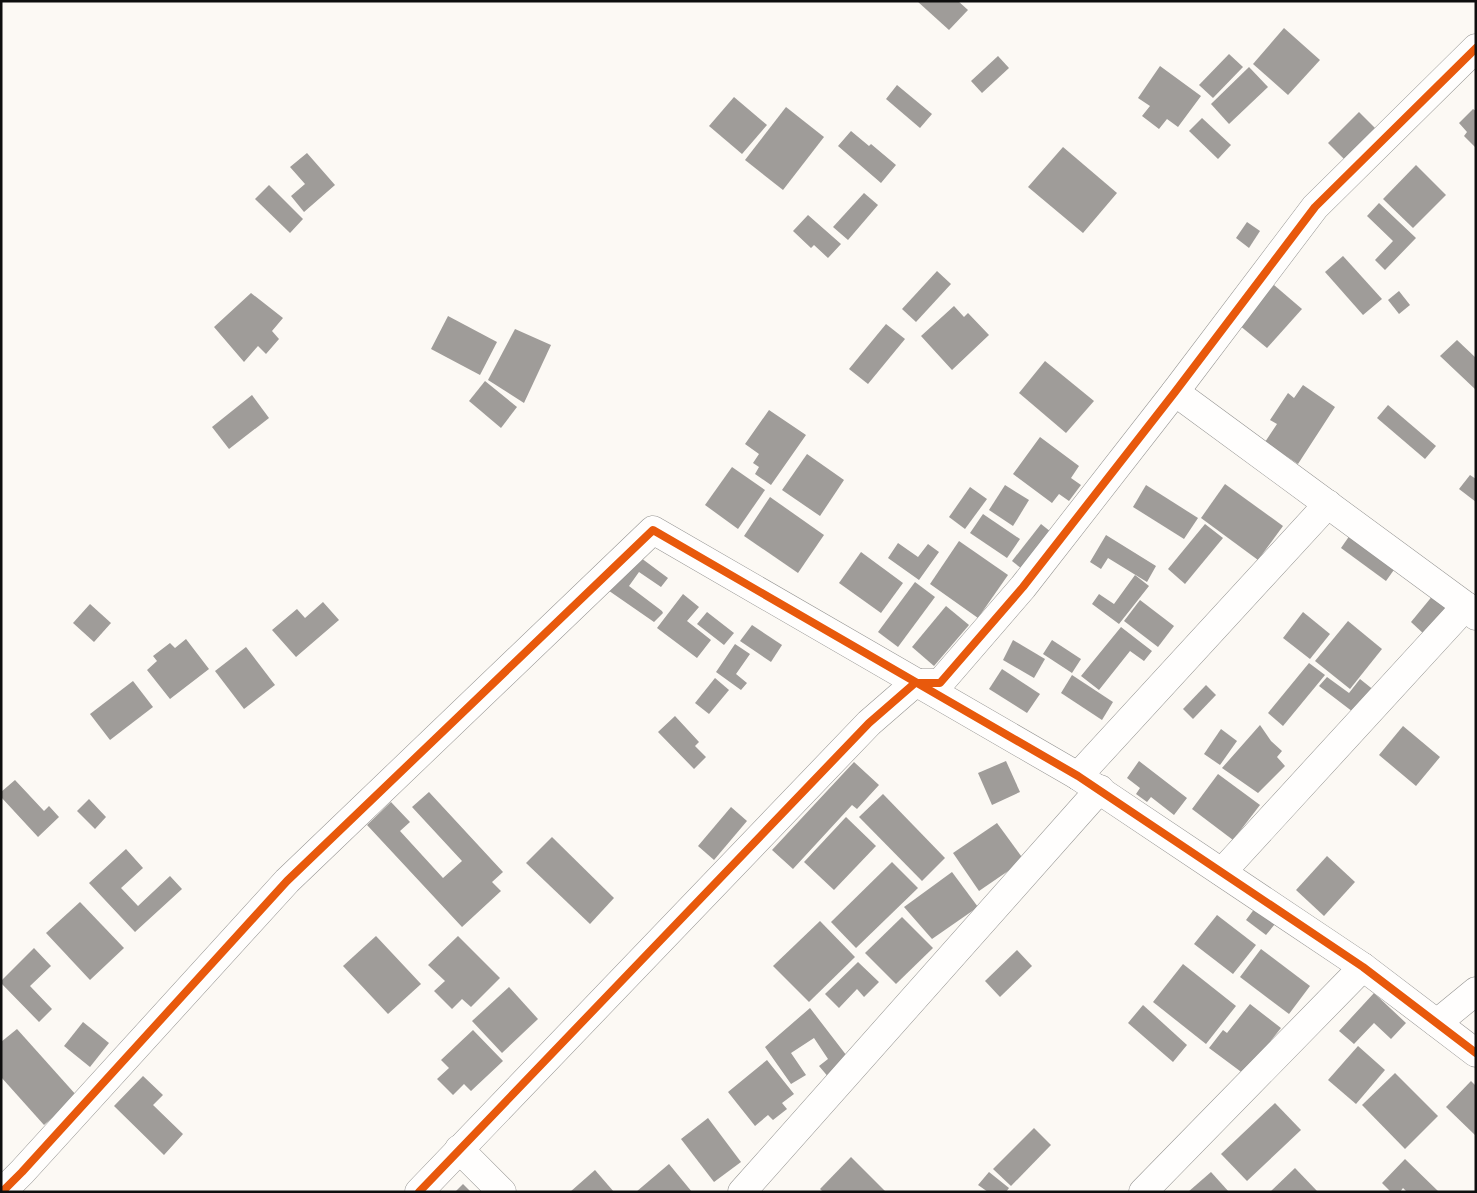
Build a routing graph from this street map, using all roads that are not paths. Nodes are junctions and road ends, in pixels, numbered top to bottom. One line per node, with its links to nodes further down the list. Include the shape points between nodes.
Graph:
1 (1476, 48): 2 (street, via 1315,207)
2 (1175, 392): 3 (street); 5 (street, via 1023,587 947,676 940,683)
3 (1328, 504): 4 (street); 6 (street)
4 (1471, 611): 7 (street)
5 (915, 682): 6 (street); 12 (street, via 869,723); 13 (street, via 653,530 287,881)
6 (1089, 782): 7 (street); 16 (street)
7 (1222, 872): 8 (street)
8 (1363, 967): 10 (street); 17 (street)
9 (1476, 992): 10 (street)
10 (1437, 1023): 11 (street)
11 (1476, 1053)
12 (459, 1149): 14 (street); 15 (street)
13 (2, 1192)
14 (419, 1192)
15 (502, 1192)
16 (742, 1192)
17 (1144, 1192)

